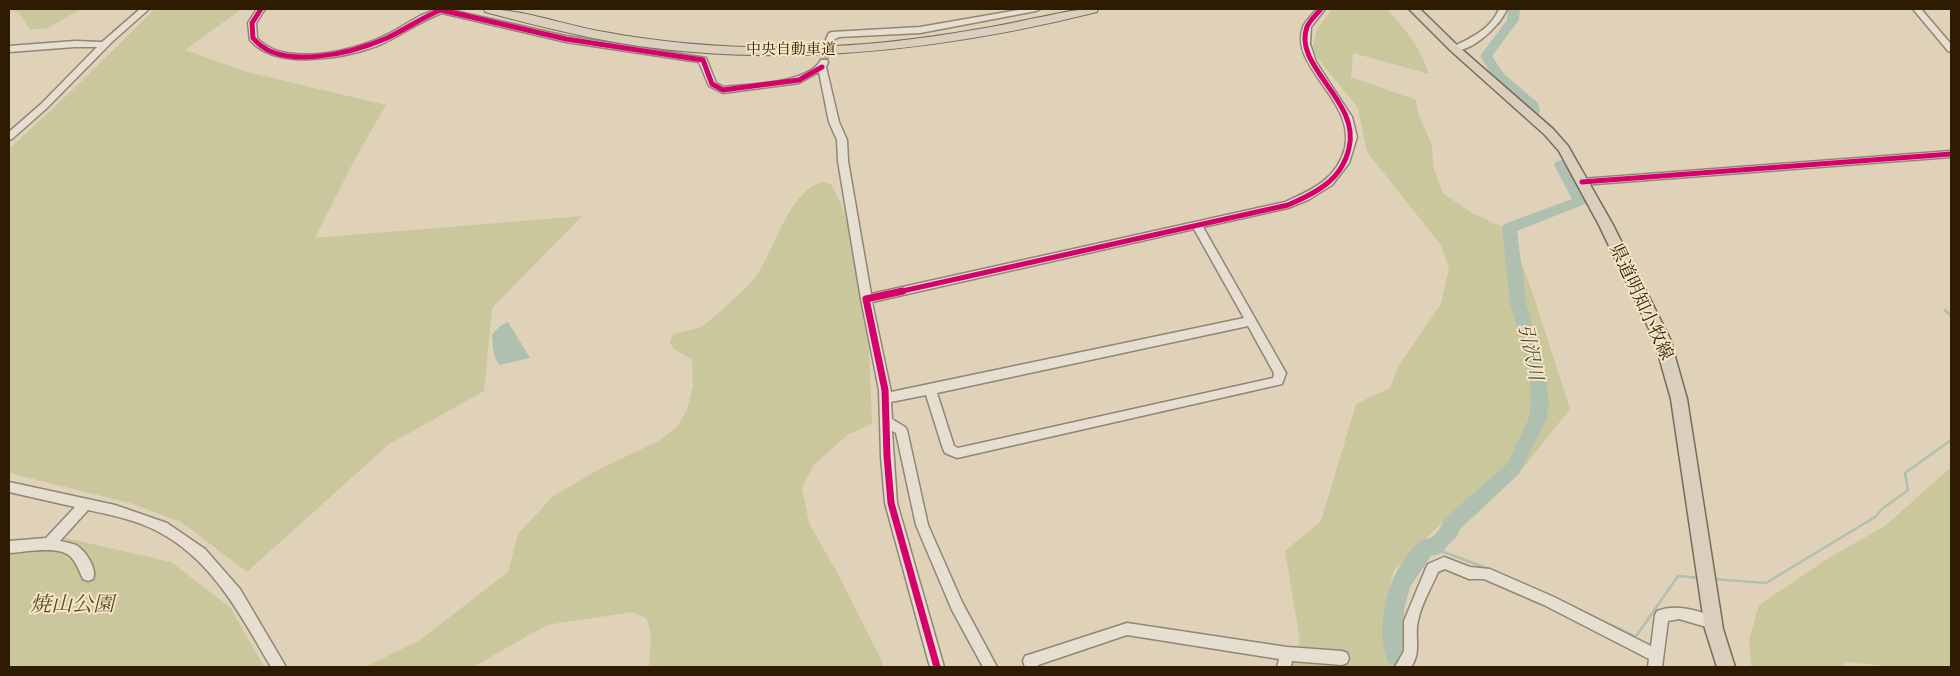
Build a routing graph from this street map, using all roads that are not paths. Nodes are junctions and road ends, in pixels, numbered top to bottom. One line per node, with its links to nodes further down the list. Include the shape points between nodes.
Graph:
1 (146, 9): 13 (street)
2 (261, 9): 21 (street, via 252,23 253,38 263,48 286,56 321,56 365,46 385,40 441,10 566,39 703,60 712,84 723,90 799,80 823,64 834,122 842,140)
3 (490, 9): 7 (highway, 中央自動車道, via 549,25 636,42 714,50 804,51 880,47 962,36)
4 (516, 9): 6 (highway, 中央自動車道, via 640,36 717,43 804,45 923,36)
5 (1036, 9): 12 (street, via 920,30)
6 (1064, 9)
7 (1092, 9)
8 (1321, 9): 20 (street, via 1312,16 1304,41 1309,58 1346,109 1353,132 1350,152 1339,174 1320,190 1288,205)
9 (1414, 9): 15 (main road, 県道明知小牧線)
10 (1504, 9): 15 (street, via 1497,24)
11 (1917, 9): 16 (street)
12 (831, 37)
13 (105, 45): 14 (street); 17 (street)
14 (9, 49)
15 (1455, 49): 19 (main road, 県道明知小牧線, via 1549,132 1564,148)
16 (1951, 49)
17 (9, 137)
18 (1951, 154): 19 (street)
19 (1582, 182): 31 (main road, 県道明知小牧線, via 1662,339 1669,361 1679,399)
20 (1197, 225): 21 (street); 22 (street)
21 (866, 299): 24 (street)
22 (1251, 321): 23 (street); 23 (street, via 1280,374 1278,381 957,453 949,449)
23 (930, 390): 24 (street)
24 (885, 398): 25 (street)
25 (886, 422): 36 (street, via 891,503); 37 (street, via 901,430 922,525 957,606)
26 (9, 487): 27 (street)
27 (85, 504): 28 (street); 35 (street, via 116,510 162,527 200,553 235,593)
28 (49, 544): 29 (street); 30 (street, via 73,550 88,569)
29 (9, 547)
30 (88, 575)
31 (1713, 622): 34 (street, via 1679,613 1662,615); 40 (main road, 県道明知小牧線)
32 (1342, 658): 33 (street)
33 (1286, 661): 38 (street, via 1127,630 1030,661)
34 (1656, 662): 39 (street, via 1511,584 1485,573 1478,575 1444,563 1434,568 1411,621 1411,651)
35 (280, 667)
36 (937, 667)
37 (990, 667)
38 (1032, 667)
39 (1402, 667)
40 (1726, 667)

